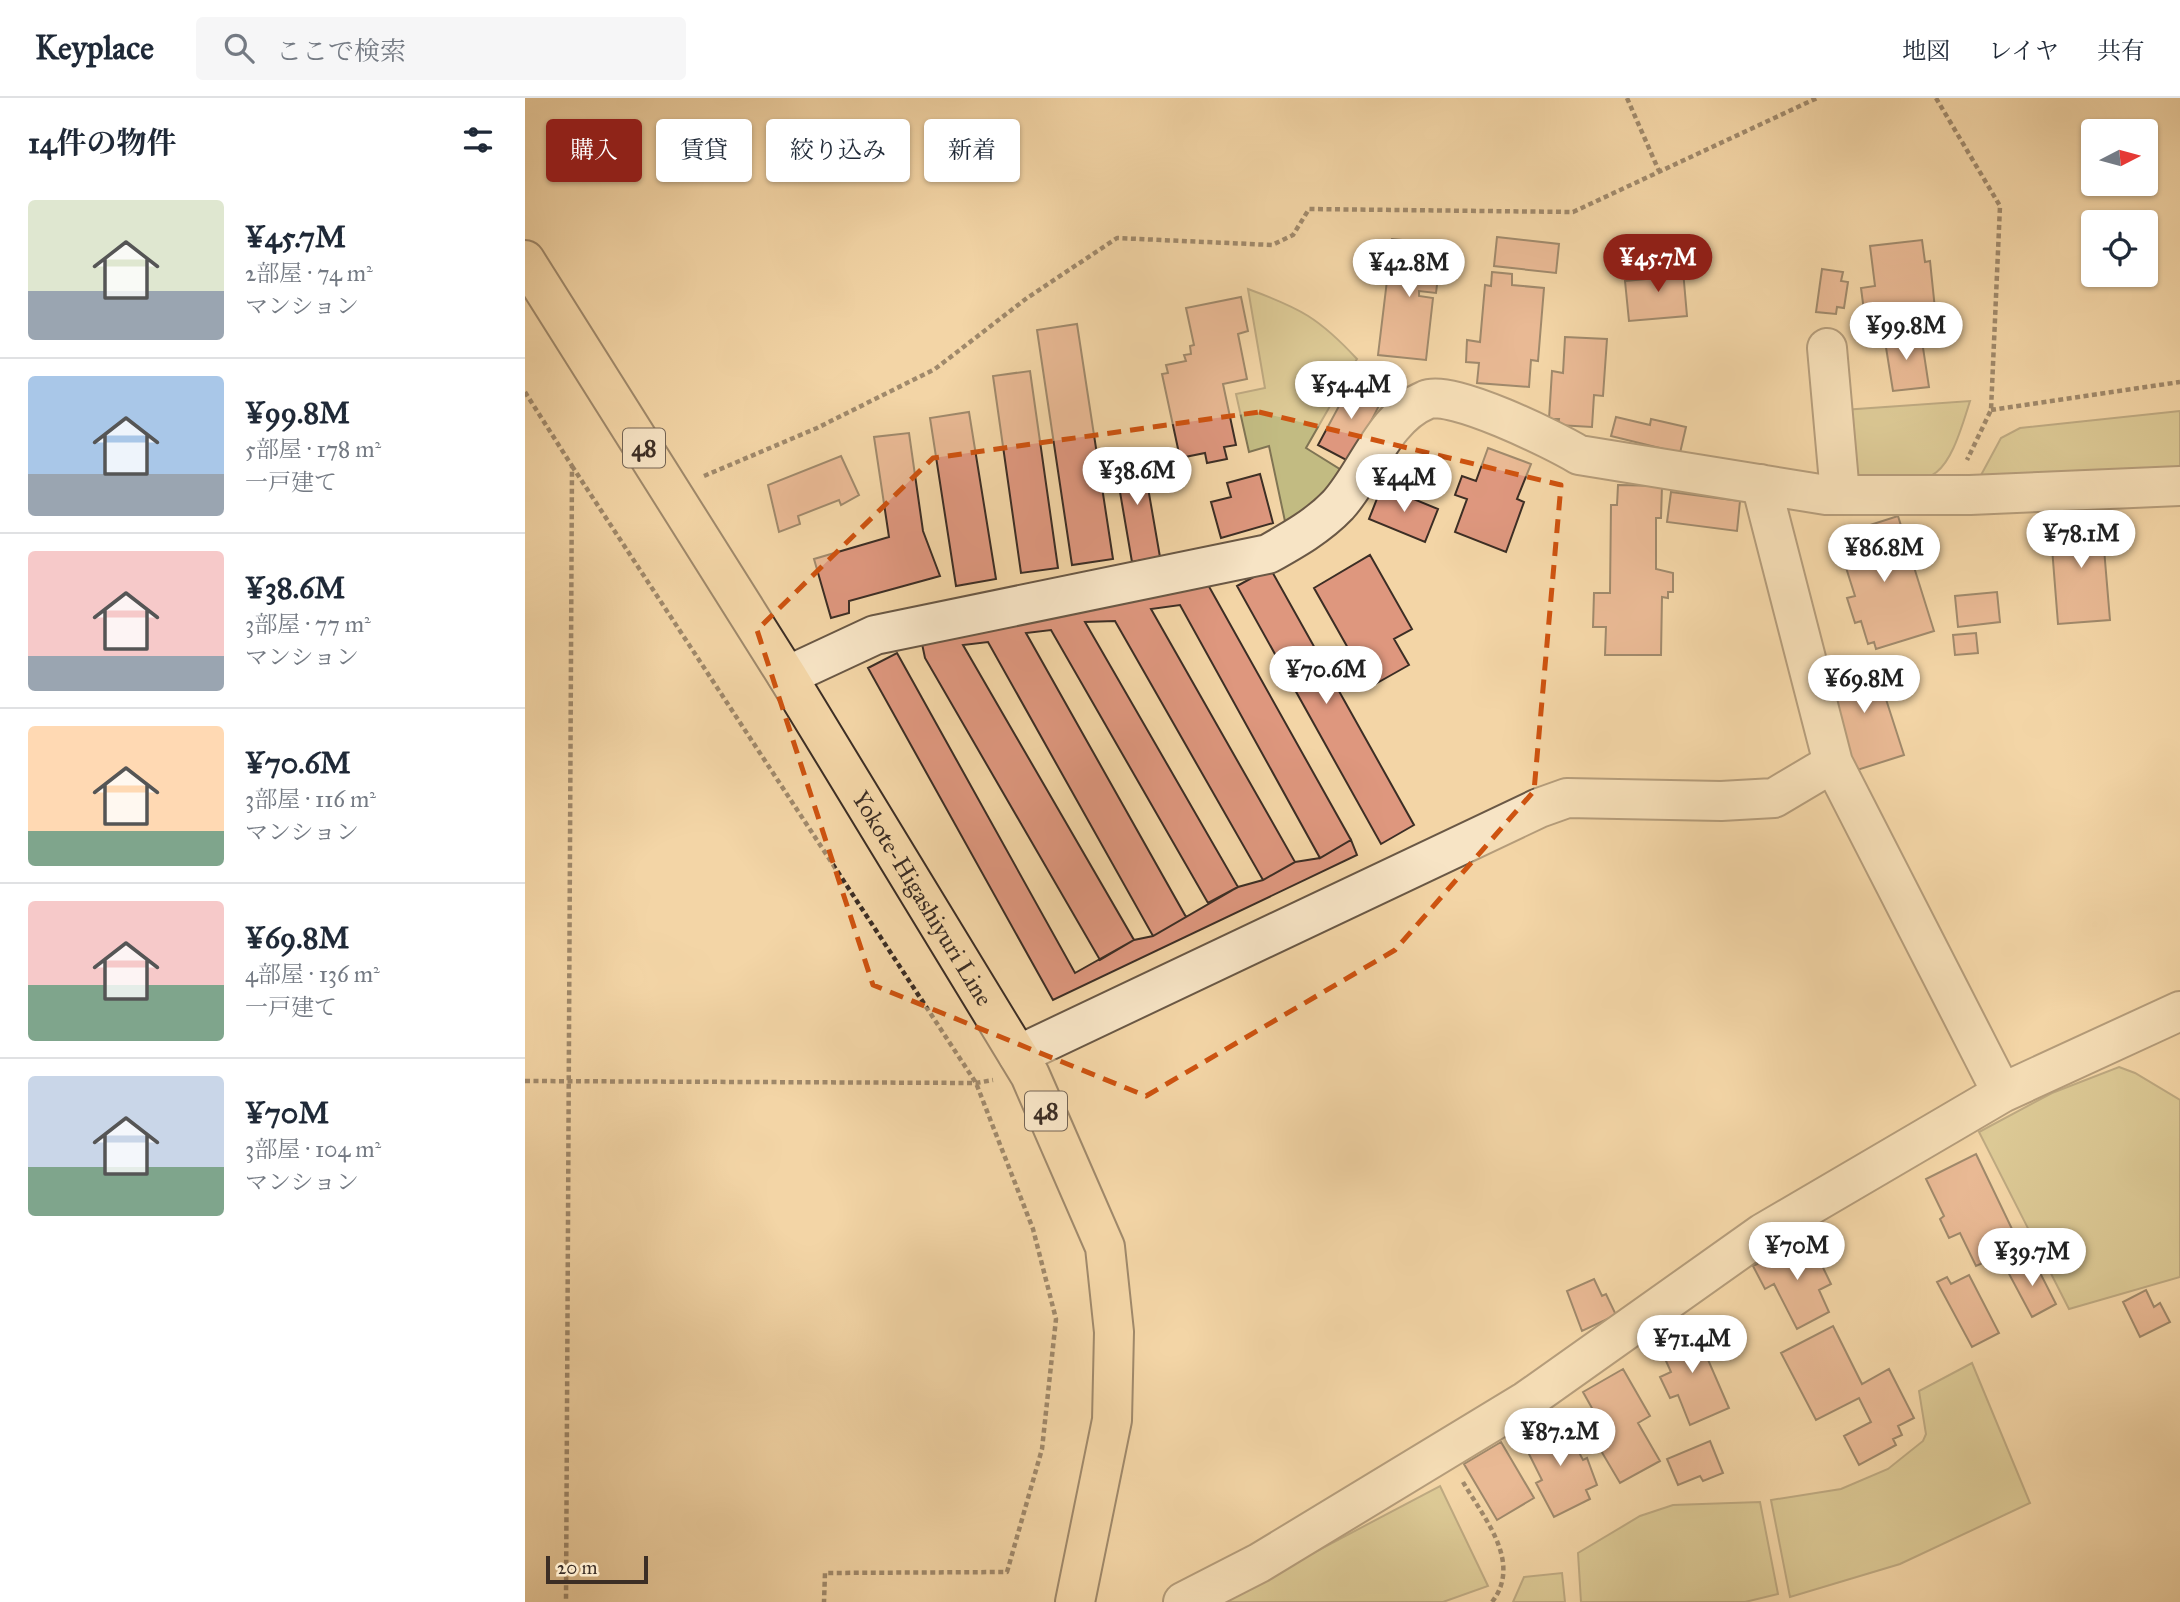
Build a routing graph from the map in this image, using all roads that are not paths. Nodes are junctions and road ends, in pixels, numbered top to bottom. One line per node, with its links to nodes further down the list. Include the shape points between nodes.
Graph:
1 (525, 260): 6 (main road, Yokote-Higashiyuri Line / 48)
2 (1827, 348): 5 (street)
3 (1761, 484): 5 (street); 6 (street, via 1579,455 1543,434 1451,400 1428,399 1404,413 1337,505 1303,534 1268,554 875,635); 7 (street)
4 (2180, 486): 5 (street, via 1950,495)
5 (1840, 494)
6 (787, 676): 9 (main road, Yokote-Higashiyuri Line / 48)
7 (1833, 764): 9 (street, via 1774,798 1567,798 1526,814); 10 (street)
8 (2180, 1010): 10 (street)
9 (1024, 1065): 11 (main road, Yokote-Higashiyuri Line / 48, via 1105,1247 1114,1332 1112,1420)
10 (2003, 1093): 12 (street, via 1763,1233 1526,1401 1259,1563)
11 (1075, 1602)
12 (1183, 1602)

